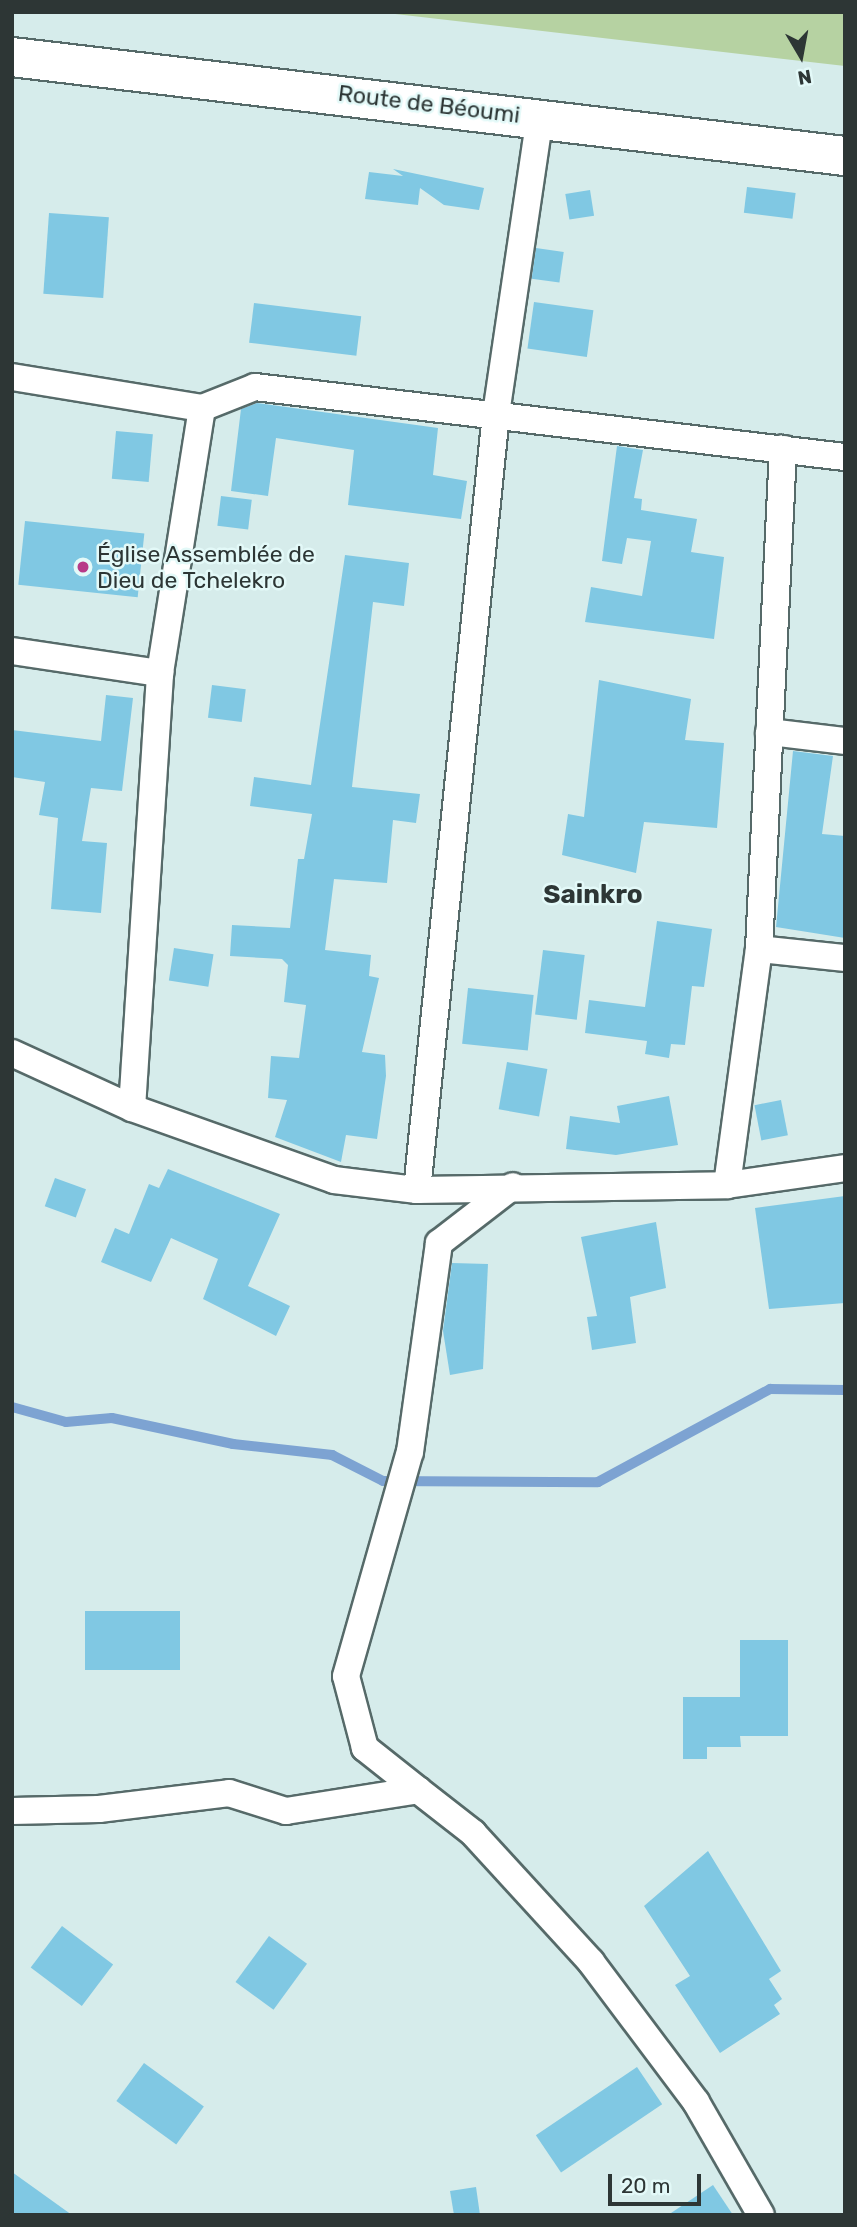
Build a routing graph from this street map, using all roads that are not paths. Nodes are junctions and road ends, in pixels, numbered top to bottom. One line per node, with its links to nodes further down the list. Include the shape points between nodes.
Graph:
1 (12, 57): 2 (main road, Route de Béoumi)
2 (540, 117): 3 (main road, Route de Béoumi); 6 (street)
3 (845, 156)
4 (12, 377): 5 (street)
5 (202, 408): 6 (street, via 255,387); 10 (street)
6 (496, 414): 7 (street); 20 (street)
7 (783, 449): 8 (street); 11 (street)
8 (845, 457)
9 (12, 651): 10 (street)
10 (160, 673): 16 (street)
11 (769, 732): 12 (street); 13 (street)
12 (845, 741)
13 (759, 949): 14 (street); 19 (street)
14 (845, 958)
15 (12, 1053): 16 (street)
16 (132, 1108): 20 (street, via 334,1180)
17 (845, 1168): 19 (street)
18 (513, 1185): 19 (street); 20 (street); 21 (street, via 439,1243 410,1452 346,1676 365,1748)
19 (727, 1185)
20 (417, 1190)
21 (418, 1790): 22 (street, via 286,1811 229,1794 99,1809); 23 (street, via 473,1833 591,1962 696,2102)
22 (12, 1811)
23 (761, 2215)

